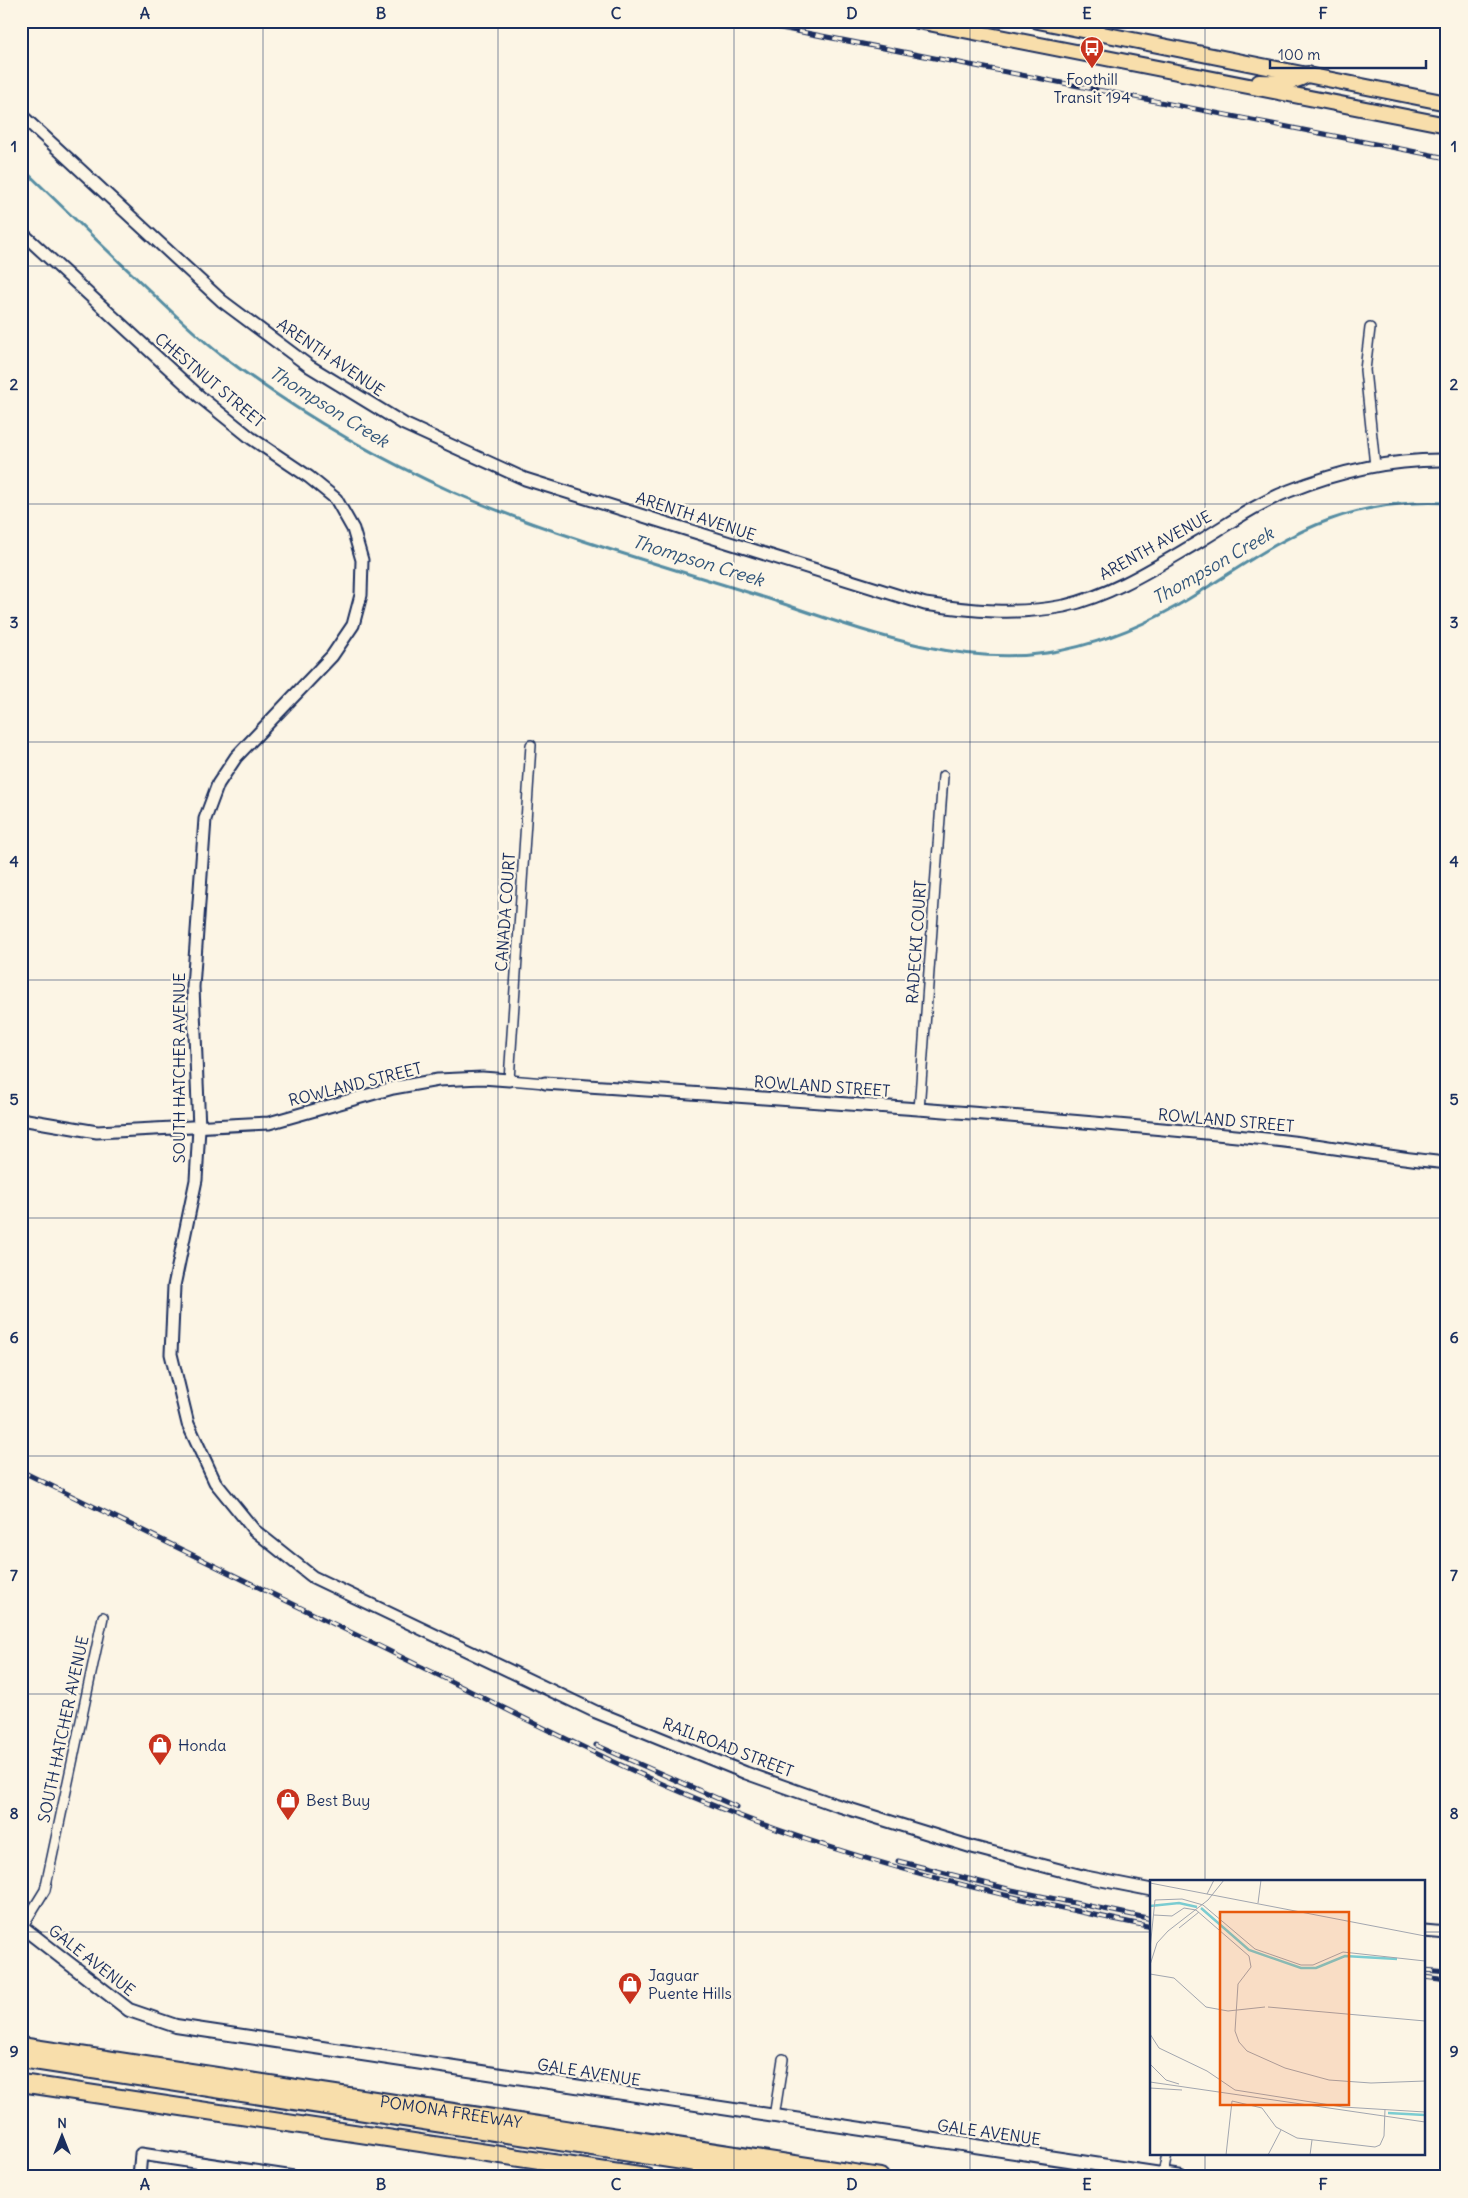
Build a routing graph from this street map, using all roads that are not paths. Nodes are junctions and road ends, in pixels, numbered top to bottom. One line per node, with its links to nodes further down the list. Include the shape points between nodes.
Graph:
1 (918, 21): 4 (main road)
2 (1038, 21): 3 (main road)
3 (1100, 27): 4 (street); 5 (main road)
4 (1095, 56): 6 (main road)
5 (1308, 74): 6 (main road, via 1301,80 1290,82); 7 (main road)
6 (1226, 82): 9 (main road)
7 (1447, 103)
8 (21, 115): 13 (street, ARENTH AVENUE, via 222,301 310,366 404,424 525,479 925,604 972,611 1064,606 1142,576 1287,492)
9 (1447, 126)
10 (21, 232): 14 (street, CHESTNUT STREET, via 198,396 336,499 354,529)
11 (1370, 328): 13 (street, via 1365,370)
12 (1447, 460): 13 (street, ARENTH AVENUE, via 1404,461)
13 (1374, 466)
14 (362, 560): 21 (street, SOUTH HATCHER AVENUE, via 361,594 353,625 332,656 236,757 218,784 206,819 193,987)
15 (531, 745): 17 (street, CANADA COURT)
16 (943, 776): 19 (street, RADECKI COURT)
17 (509, 1080): 18 (street, ROWLAND STREET); 21 (street, ROWLAND STREET, via 438,1080 393,1088 269,1123)
18 (545, 1083): 19 (street, ROWLAND STREET)
19 (919, 1110): 22 (street, ROWLAND STREET, via 1277,1140)
20 (21, 1119): 21 (street, via 97,1132)
21 (198, 1128): 23 (street, SOUTH HATCHER AVENUE, via 196,1180 174,1286 172,1354 188,1424 215,1482 254,1530)
22 (1447, 1163)
23 (313, 1576): 25 (street, RAILROAD STREET, via 598,1713 746,1774 972,1847 1086,1877)
24 (103, 1617): 26 (street, SOUTH HATCHER AVENUE, via 45,1890)
25 (1150, 1890)
26 (22, 1928): 34 (main road, GALE AVENUE, via 129,2010 176,2026)
27 (1426, 1932): 28 (street)
28 (1447, 1933)
29 (21, 2046): 42 (highway, POMONA FREEWAY)
30 (21, 2059): 41 (highway)
31 (783, 2059): 34 (street)
32 (21, 2067): 40 (highway)
33 (21, 2083): 39 (highway)
34 (774, 2117): 36 (main road, GALE AVENUE)
35 (1167, 2156): 36 (street)
36 (1163, 2174): 43 (main road, GALE AVENUE)
37 (139, 2177): 38 (street, via 141,2154)
38 (294, 2177)
39 (646, 2177)
40 (741, 2177)
41 (786, 2177)
42 (880, 2177)
43 (1181, 2177)

